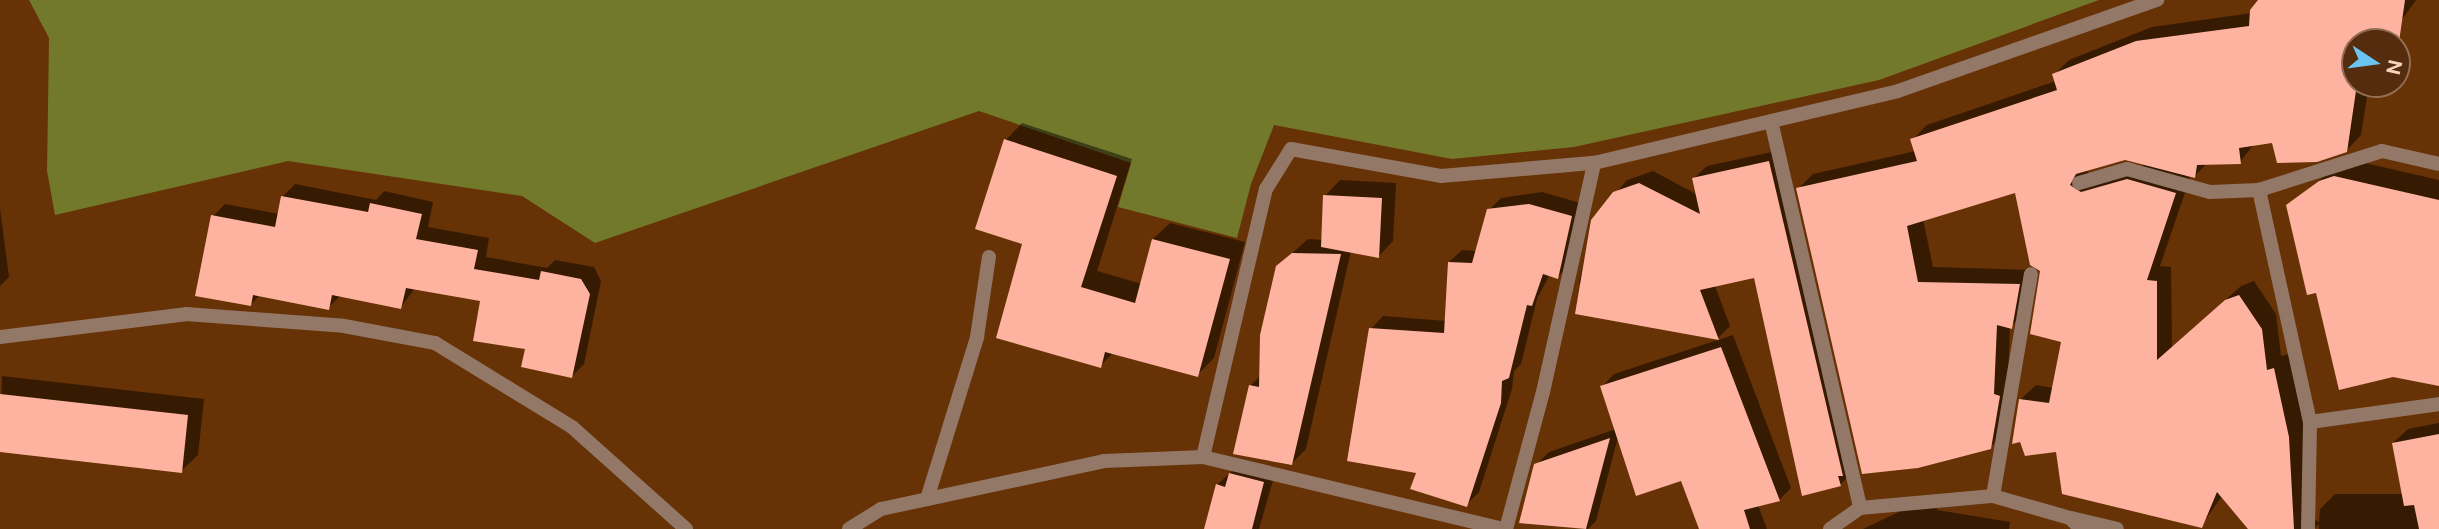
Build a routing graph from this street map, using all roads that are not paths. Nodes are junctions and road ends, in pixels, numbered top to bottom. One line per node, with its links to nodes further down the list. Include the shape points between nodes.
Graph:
1 (2157, 0): 2 (lane, via 1898,91)
2 (1771, 121): 3 (lane); 15 (lane)
3 (1594, 163): 12 (lane, via 1441,176 1291,149 1266,189); 19 (lane, via 1543,393)
4 (2439, 164): 6 (lane, via 2382,151)
5 (2079, 183): 6 (lane, via 2127,169 2210,192)
6 (2259, 190): 11 (lane)
7 (989, 257): 14 (lane, via 977,337)
8 (2031, 274): 13 (lane)
9 (0, 337): 17 (lane, via 199,314 344,326 435,343 572,428)
10 (2439, 404): 11 (lane)
11 (2310, 422): 23 (lane)
12 (1203, 457): 14 (lane, via 1104,461); 19 (lane)
13 (1993, 496): 15 (lane); 16 (lane)
14 (927, 499): 18 (lane, via 881,509)
15 (1860, 508): 20 (lane)
16 (2070, 518): 21 (lane); 22 (lane)
17 (687, 529)
18 (849, 529)
19 (1504, 529)
20 (1830, 529)
21 (2081, 529)
22 (2118, 529)
23 (2308, 529)

